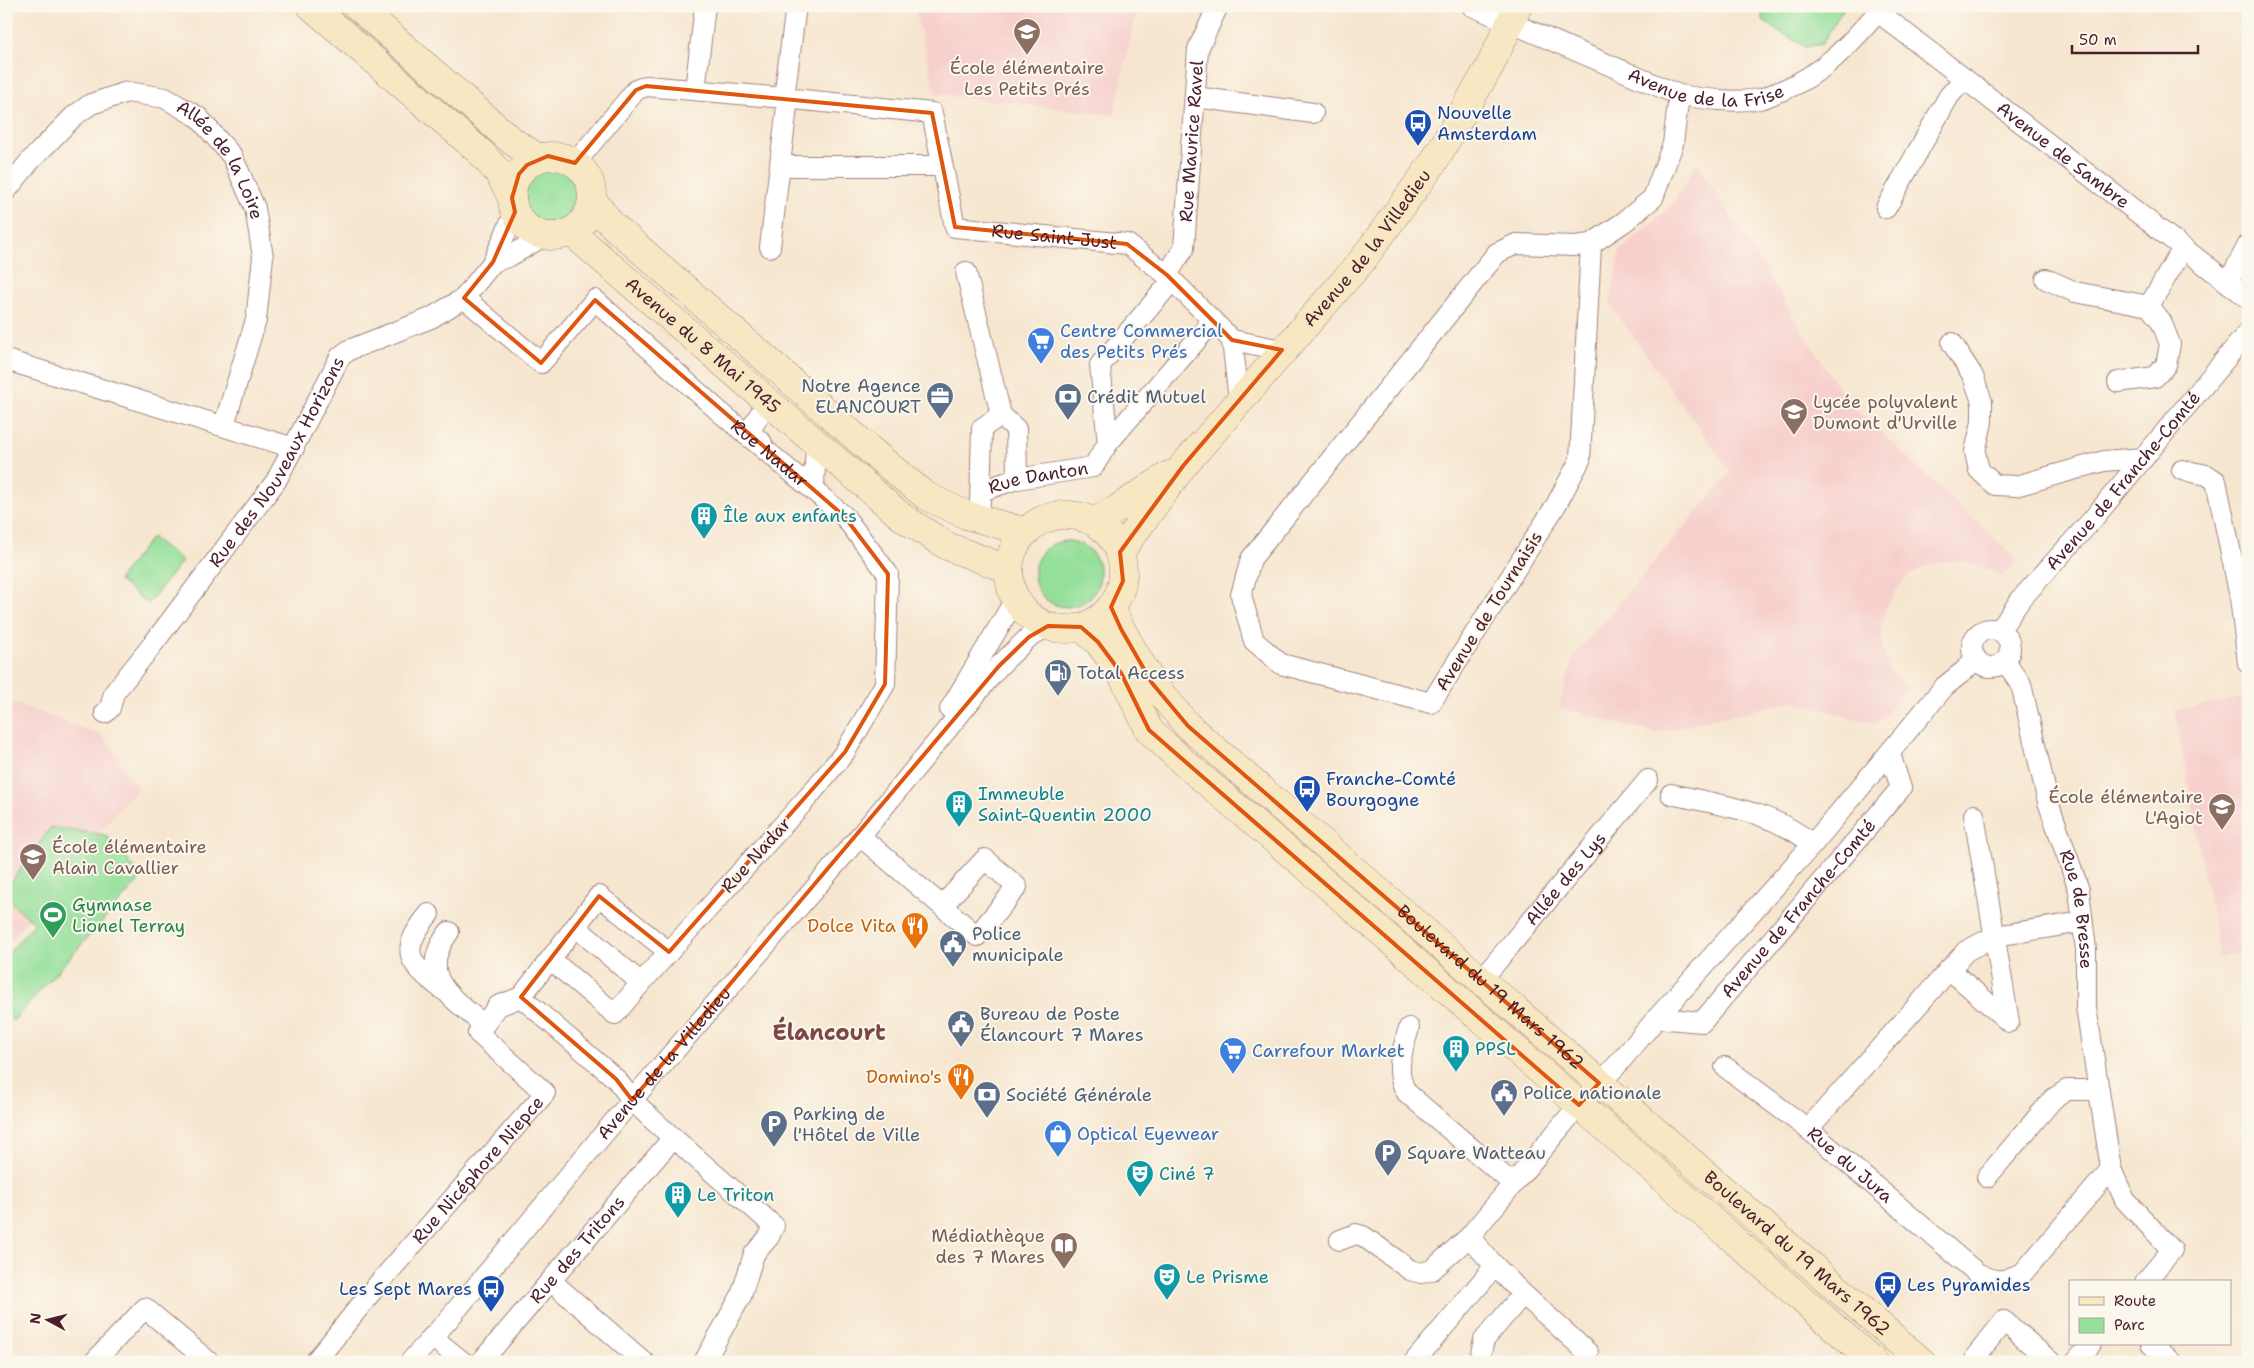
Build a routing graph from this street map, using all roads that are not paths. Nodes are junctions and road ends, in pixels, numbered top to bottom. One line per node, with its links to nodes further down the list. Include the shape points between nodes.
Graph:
1 (311, 6): 21 (street, via 480,151 499,173)
2 (357, 6): 15 (street, via 512,140)
3 (705, 6): 10 (street)
4 (796, 6): 13 (street)
5 (1218, 6): 12 (street, Rue Maurice Ravel, via 1198,49)
6 (1472, 6): 8 (street, Avenue de la Frise)
7 (1879, 9): 9 (street, Avenue de Sambre); 11 (street, Avenue de la Frise, via 1830,63 1798,84 1760,99 1714,100)
8 (1514, 14): 11 (street, Avenue de la Frise, via 1578,53); 41 (street, Avenue de la Villedieu, via 1490,66 1433,163 1361,262)
9 (1964, 79): 22 (street, via 1949,96); 28 (street, Avenue de Sambre)
10 (695, 90): 13 (street); 16 (street, via 646,86 636,90)
11 (1679, 95): 25 (street, Avenue de Tournaisis, via 1673,144 1653,198)
12 (1195, 97): 14 (street); 31 (street, Rue Maurice Ravel, via 1184,248)
13 (786, 98): 17 (street); 18 (street, Rue Saint-Just, via 932,113)
14 (1313, 113)
15 (538, 158): 16 (street, via 557,156); 21 (street, via 519,174 513,186)
16 (575, 163): 20 (street, Avenue du 8 Mai 1945, via 588,179)
17 (780, 166): 18 (street); 27 (street)
18 (942, 166): 31 (street, Rue Saint-Just, via 955,227 1128,244)
19 (6, 191): 47 (street, Allée de la Loire, via 30,161 74,116 91,104 128,92 165,98 198,116 232,156 255,208 263,258 256,320)
20 (592, 198): 23 (street, via 589,212); 56 (street, Avenue du 8 Mai 1945, via 610,224 883,461 926,496)
21 (514, 205): 24 (street, via 527,227); 29 (street, Rue des Nouveaux Horizons)
22 (1886, 208)
23 (571, 232): 24 (street); 45 (street, Avenue du 8 Mai 1945)
24 (544, 236): 29 (street, Rue des Nouveaux Horizons)
25 (1591, 244): 25 (street, Avenue de Tournaisis, via 1516,244 1497,253 1251,559 1241,594 1254,641 1281,664 1431,703 1556,505 1580,460)
26 (2248, 245): 33 (street)
27 (770, 247)
28 (2183, 248): 33 (street, Avenue de Sambre); 36 (street)
29 (493, 262): 34 (street, Rue des Nouveaux Horizons)
30 (966, 272): 46 (street)
31 (1169, 278): 37 (street, Rue Saint-Just); 49 (street, via 1100,365)
32 (2046, 279): 36 (street, via 2075,292)
33 (2228, 283): 35 (street, Avenue de Sambre)
34 (464, 298): 50 (street, Rue des Nouveaux Horizons, via 431,318 349,350 340,358); 84 (street, Rue Nadar, via 541,363 595,300 721,413 844,516 888,574 886,684 845,752)
35 (2248, 298)
36 (2149, 306): 43 (street, via 2161,321 2170,344 2166,365 2155,377)
37 (1213, 321): 39 (street, Rue Saint-Just); 49 (street, Rue Danton)
38 (2248, 332): 51 (street, Avenue de Franche-Comté)
39 (1232, 340): 41 (street); 44 (street)
40 (1952, 343): 51 (street, via 1973,376 1982,402 1982,422 1975,452 1979,470 1995,485 2016,486 2104,461)
41 (1282, 350): 44 (street, Avenue de la Villedieu)
42 (6, 360): 47 (street)
43 (2118, 382)
44 (1239, 400): 52 (street, Avenue de la Villedieu)
45 (768, 401): 48 (street, Avenue du 8 Mai 1945); 48 (street, via 749,432 814,487)
46 (1001, 415): 54 (street, via 1016,429); 55 (street, via 982,428)
47 (224, 425): 50 (street)
48 (816, 443): 60 (street, Avenue du 8 Mai 1945, via 902,517 947,546)
49 (1108, 443): 54 (street, Rue Danton, via 1093,467)
50 (294, 448): 70 (street, Rue des Nouveaux Horizons, via 276,480 114,693)
51 (2144, 458): 66 (street, Avenue de Franche-Comté, via 2021,599)
52 (1183, 466): 57 (street, Avenue de la Villedieu); 59 (street, Avenue de la Villedieu)
53 (2182, 470): 62 (street, via 2207,474 2216,481)
54 (1016, 479): 55 (street, Rue Danton)
55 (981, 491): 56 (street, Rue Danton)
56 (978, 518): 58 (street, Avenue du 8 Mai 1945)
57 (1094, 522): 58 (street, via 1080,516 1051,517); 59 (street, via 1114,540)
58 (1026, 532): 60 (street, via 1017,543)
59 (1120, 552): 63 (street, via 1123,581)
60 (1009, 570): 61 (street)
61 (1016, 598): 64 (street, via 1035,620); 72 (street, Avenue de la Villedieu)
62 (2244, 598): 69 (street)
63 (1111, 607): 65 (street, via 1103,616); 87 (street, Boulevard du 19 Mars 1962, via 1120,629 1152,683 1188,726)
64 (1048, 626): 65 (street, via 1064,629); 72 (street, Avenue de la Villedieu, via 1029,637 999,666)
65 (1081, 627): 98 (street, Boulevard du 19 Mars 1962, via 1098,642 1121,673 1149,730)
66 (1999, 631): 67 (street, via 1986,630 1977,635 1972,647); 68 (street, via 2010,643)
67 (1976, 658): 68 (street, via 1989,667); 71 (street, Avenue de Franche-Comté, via 1945,686)
68 (2006, 661): 80 (street, Rue de Bresse, via 2021,684 2048,802 2079,890)
69 (2248, 663)
70 (105, 714)
71 (1890, 754): 77 (street, Avenue de Franche-Comté); 91 (street, Avenue de Franche-Comté, via 1901,788 1702,1022)
72 (917, 764): 76 (street, Avenue de la Villedieu)
73 (1648, 780): 87 (street, Allée des Lys)
74 (1671, 794): 77 (street, via 1763,815 1795,830)
75 (1974, 815): 83 (street)
76 (860, 836): 78 (street); 97 (street, Avenue de la Villedieu)
77 (1813, 844): 91 (street, Avenue de Franche-Comté)
78 (942, 906)
79 (429, 914): 89 (street, via 416,930 410,957 418,970)
80 (2082, 922): 83 (street, Rue du Jura); 96 (street, Rue de Bresse, via 2086,950 2086,1007)
81 (576, 927): 84 (street, via 599,896); 85 (street); 88 (street)
82 (449, 932): 89 (street, via 440,943 436,962 437,980)
83 (1995, 936): 86 (street, Rue du Jura, via 1966,951); 86 (street, via 2009,1022)
84 (669, 952): 88 (street, Rue Nadar)
85 (552, 960): 88 (street, Rue Nadar, via 615,1014); 90 (street)
86 (1949, 969): 99 (street, Rue du Jura)
87 (1483, 978): 95 (street, Boulevard du 19 Mars 1962)
88 (641, 983)
89 (443, 990): 92 (street)
90 (521, 997): 92 (street, via 498,1006); 97 (street, via 616,1079)
91 (1657, 1018): 95 (street, Avenue de Franche-Comté)
92 (484, 1025): 116 (street, Rue Nicéphore Niepce, via 478,1033 546,1093 373,1290)
93 (1409, 1028): 103 (street, via 1401,1058 1400,1083 1407,1093)
94 (1724, 1066): 99 (street)
95 (1600, 1083): 98 (street, Avenue de Franche-Comté); 125 (street, Boulevard du 19 Mars 1962)
96 (2099, 1090): 101 (street, Rue de Bresse); 102 (street, via 2067,1090 2053,1099)
97 (632, 1100): 100 (street); 110 (street, Avenue de la Villedieu)
98 (1579, 1105): 103 (street, Avenue de Franche-Comté); 124 (street, Boulevard du 19 Mars 1962)
99 (1808, 1129): 101 (street, Rue du Jura, via 1977,1273 1993,1281 2009,1280 2022,1274)
100 (673, 1138): 108 (street, Rue des Tritons); 121 (street, via 774,1226 754,1254 741,1296)
101 (2111, 1169): 107 (street, Rue de Bresse, via 2126,1200 2172,1250)
102 (1987, 1177)
103 (1513, 1184): 104 (street, Avenue de Franche-Comté)
104 (1469, 1237): 105 (street, Avenue de Franche-Comté, via 1432,1270 1421,1273 1410,1270 1363,1236 1356,1234); 106 (street)
105 (1340, 1240)
106 (1495, 1266): 109 (street); 122 (street)
107 (2147, 1280)
108 (551, 1281): 119 (street, Rue des Tritons); 120 (street)
109 (1522, 1294): 113 (street); 123 (street, via 1484,1340)
110 (432, 1337): 117 (street, Avenue de la Villedieu); 118 (street)
111 (2089, 1346): 128 (street)
112 (2153, 1346): 129 (street)
113 (1588, 1353)
114 (94, 1362): 115 (street, via 145,1308)
115 (209, 1362)
116 (315, 1362)
117 (410, 1362)
118 (462, 1362)
119 (481, 1362)
120 (644, 1362)
121 (704, 1362)
122 (1414, 1362)
123 (1479, 1362)
124 (1874, 1362)
125 (1922, 1362)
126 (1982, 1362): 127 (street, via 1976,1356 2004,1321)
127 (2051, 1362)
128 (2076, 1362)
129 (2171, 1362)

